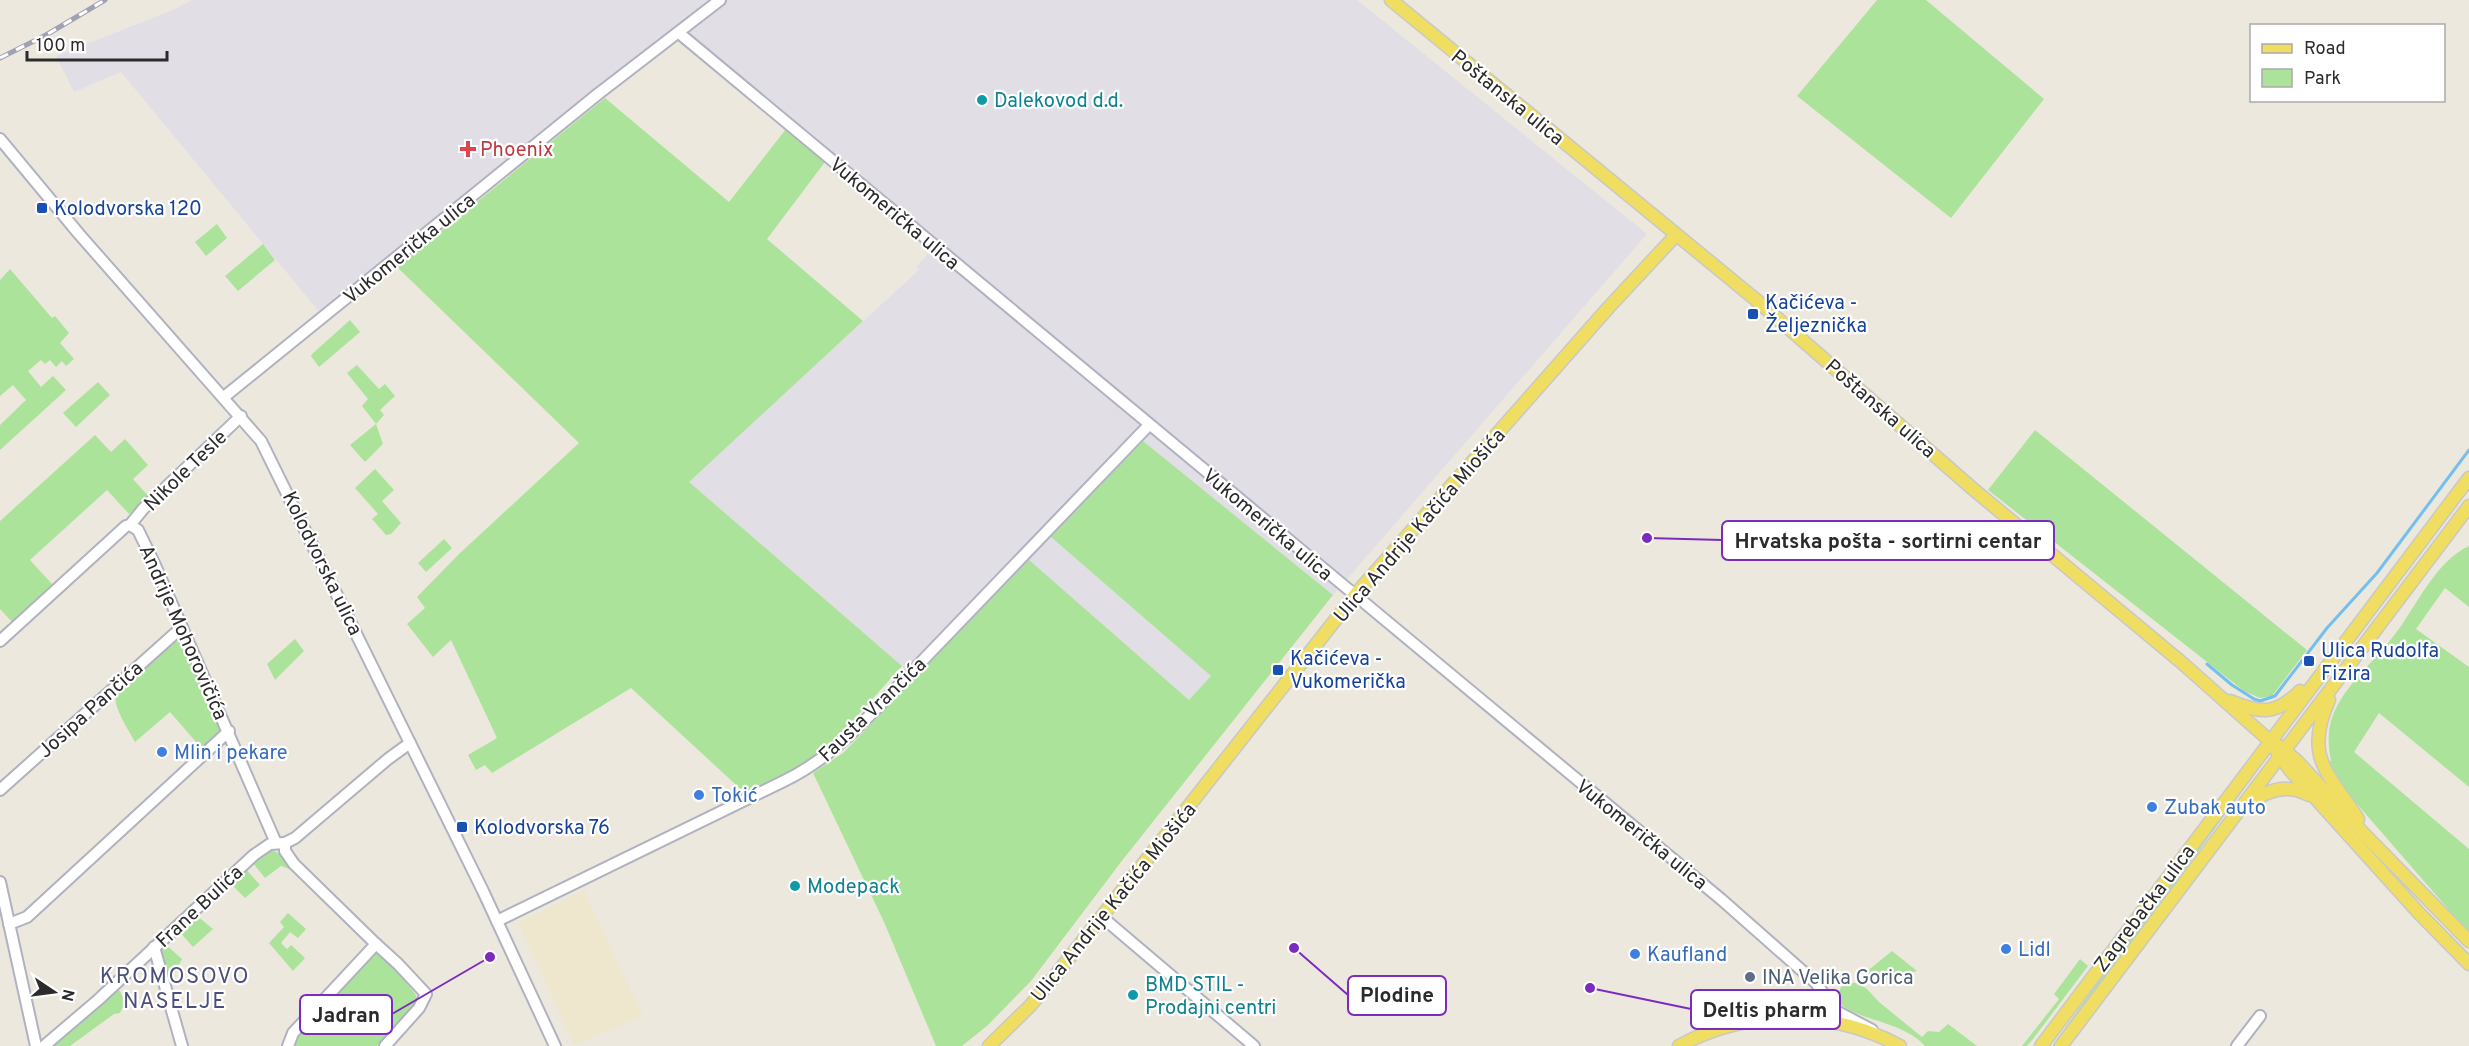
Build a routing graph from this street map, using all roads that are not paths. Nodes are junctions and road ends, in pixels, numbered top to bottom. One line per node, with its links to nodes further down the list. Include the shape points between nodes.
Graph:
1 (720, 0): 3 (street, Vukomerička ulica)
2 (1391, 0): 5 (main road, Poštanska ulica)
3 (679, 33): 6 (street, Vukomerička ulica); 8 (street, Vukomerička ulica)
4 (0, 140): 6 (street, Kolodvorska ulica)
5 (1676, 235): 12 (main road, Ulica Andrije Kačića Miošića); 17 (main road, Poštanska ulica)
6 (224, 397): 7 (street, Kolodvorska ulica)
7 (241, 416): 11 (street, Nikole Tesle); 20 (street, Kolodvorska ulica, via 261,441 286,489)
8 (1149, 425): 12 (street, Vukomerička ulica); 29 (street, Fausta Vrančića, via 831,752 791,778)
9 (2469, 478): 15 (main road)
10 (2469, 506): 16 (main road)
11 (130, 525): 13 (street, Andrije Mohorovičića, via 138,530); 14 (street, Nikole Tesle)
12 (1355, 596): 28 (main road, Ulica Andrije Kačića Miošića); 37 (street, Vukomerička ulica, via 1725,902 1824,992 1836,1011)
13 (182, 628): 18 (street, Andrije Mohorovičića); 22 (street, Josipa Pančića)
14 (0, 641)
15 (2326, 668): 17 (main road, via 2291,701 2275,709 2250,709); 19 (main road, Zagrebačka ulica)
16 (2339, 678): 21 (main road, Zagrebačka ulica); 25 (main road, via 2320,722 2318,750 2326,774)
17 (2216, 693): 19 (main road, Poštanska ulica)
18 (229, 731): 26 (street, Andrije Mohorovičića); 30 (street, via 27,917)
19 (2270, 741): 21 (main road, Poštanska ulica); 35 (main road, Zagrebačka ulica)
20 (410, 743): 26 (street, Frane Bulića, via 295,838); 29 (street, Kolodvorska ulica)
21 (2282, 753): 23 (main road); 24 (main road, Zagrebačka ulica); 25 (main road)
22 (0, 790)
23 (2317, 801): 24 (main road, via 2301,791 2278,789 2262,795); 34 (main road)
24 (2234, 816): 50 (main road, Zagrebačka ulica)
25 (2364, 834): 31 (main road)
26 (281, 843): 32 (street, Andrije Mohorovičića, via 294,864); 33 (street, Frane Bulića, via 262,848)
27 (0, 882): 30 (street)
28 (1102, 917): 44 (main road, Ulica Andrije Kačića Miošića, via 1035,1001); 45 (street)
29 (497, 921): 43 (street, Kolodvorska ulica)
30 (9, 924): 38 (street)
31 (2469, 941)
32 (376, 944): 41 (street, via 293,1033); 42 (street, Andrije Mohorovičića, via 426,994 419,1008)
33 (154, 947): 39 (street, Frane Bulića); 40 (street)
34 (2469, 964)
35 (2067, 1011): 48 (main road, Zagrebačka ulica); 49 (main road)
36 (2260, 1016): 51 (street)
37 (1882, 1037): 46 (main road, via 1822,1020 1790,1018 1739,1024); 47 (main road)
38 (36, 1046)
39 (44, 1046)
40 (182, 1046)
41 (288, 1046)
42 (385, 1046)
43 (555, 1046)
44 (989, 1046)
45 (1254, 1046)
46 (1679, 1046)
47 (1900, 1046)
48 (2041, 1046)
49 (2048, 1046)
50 (2061, 1046)
51 (2237, 1046)

